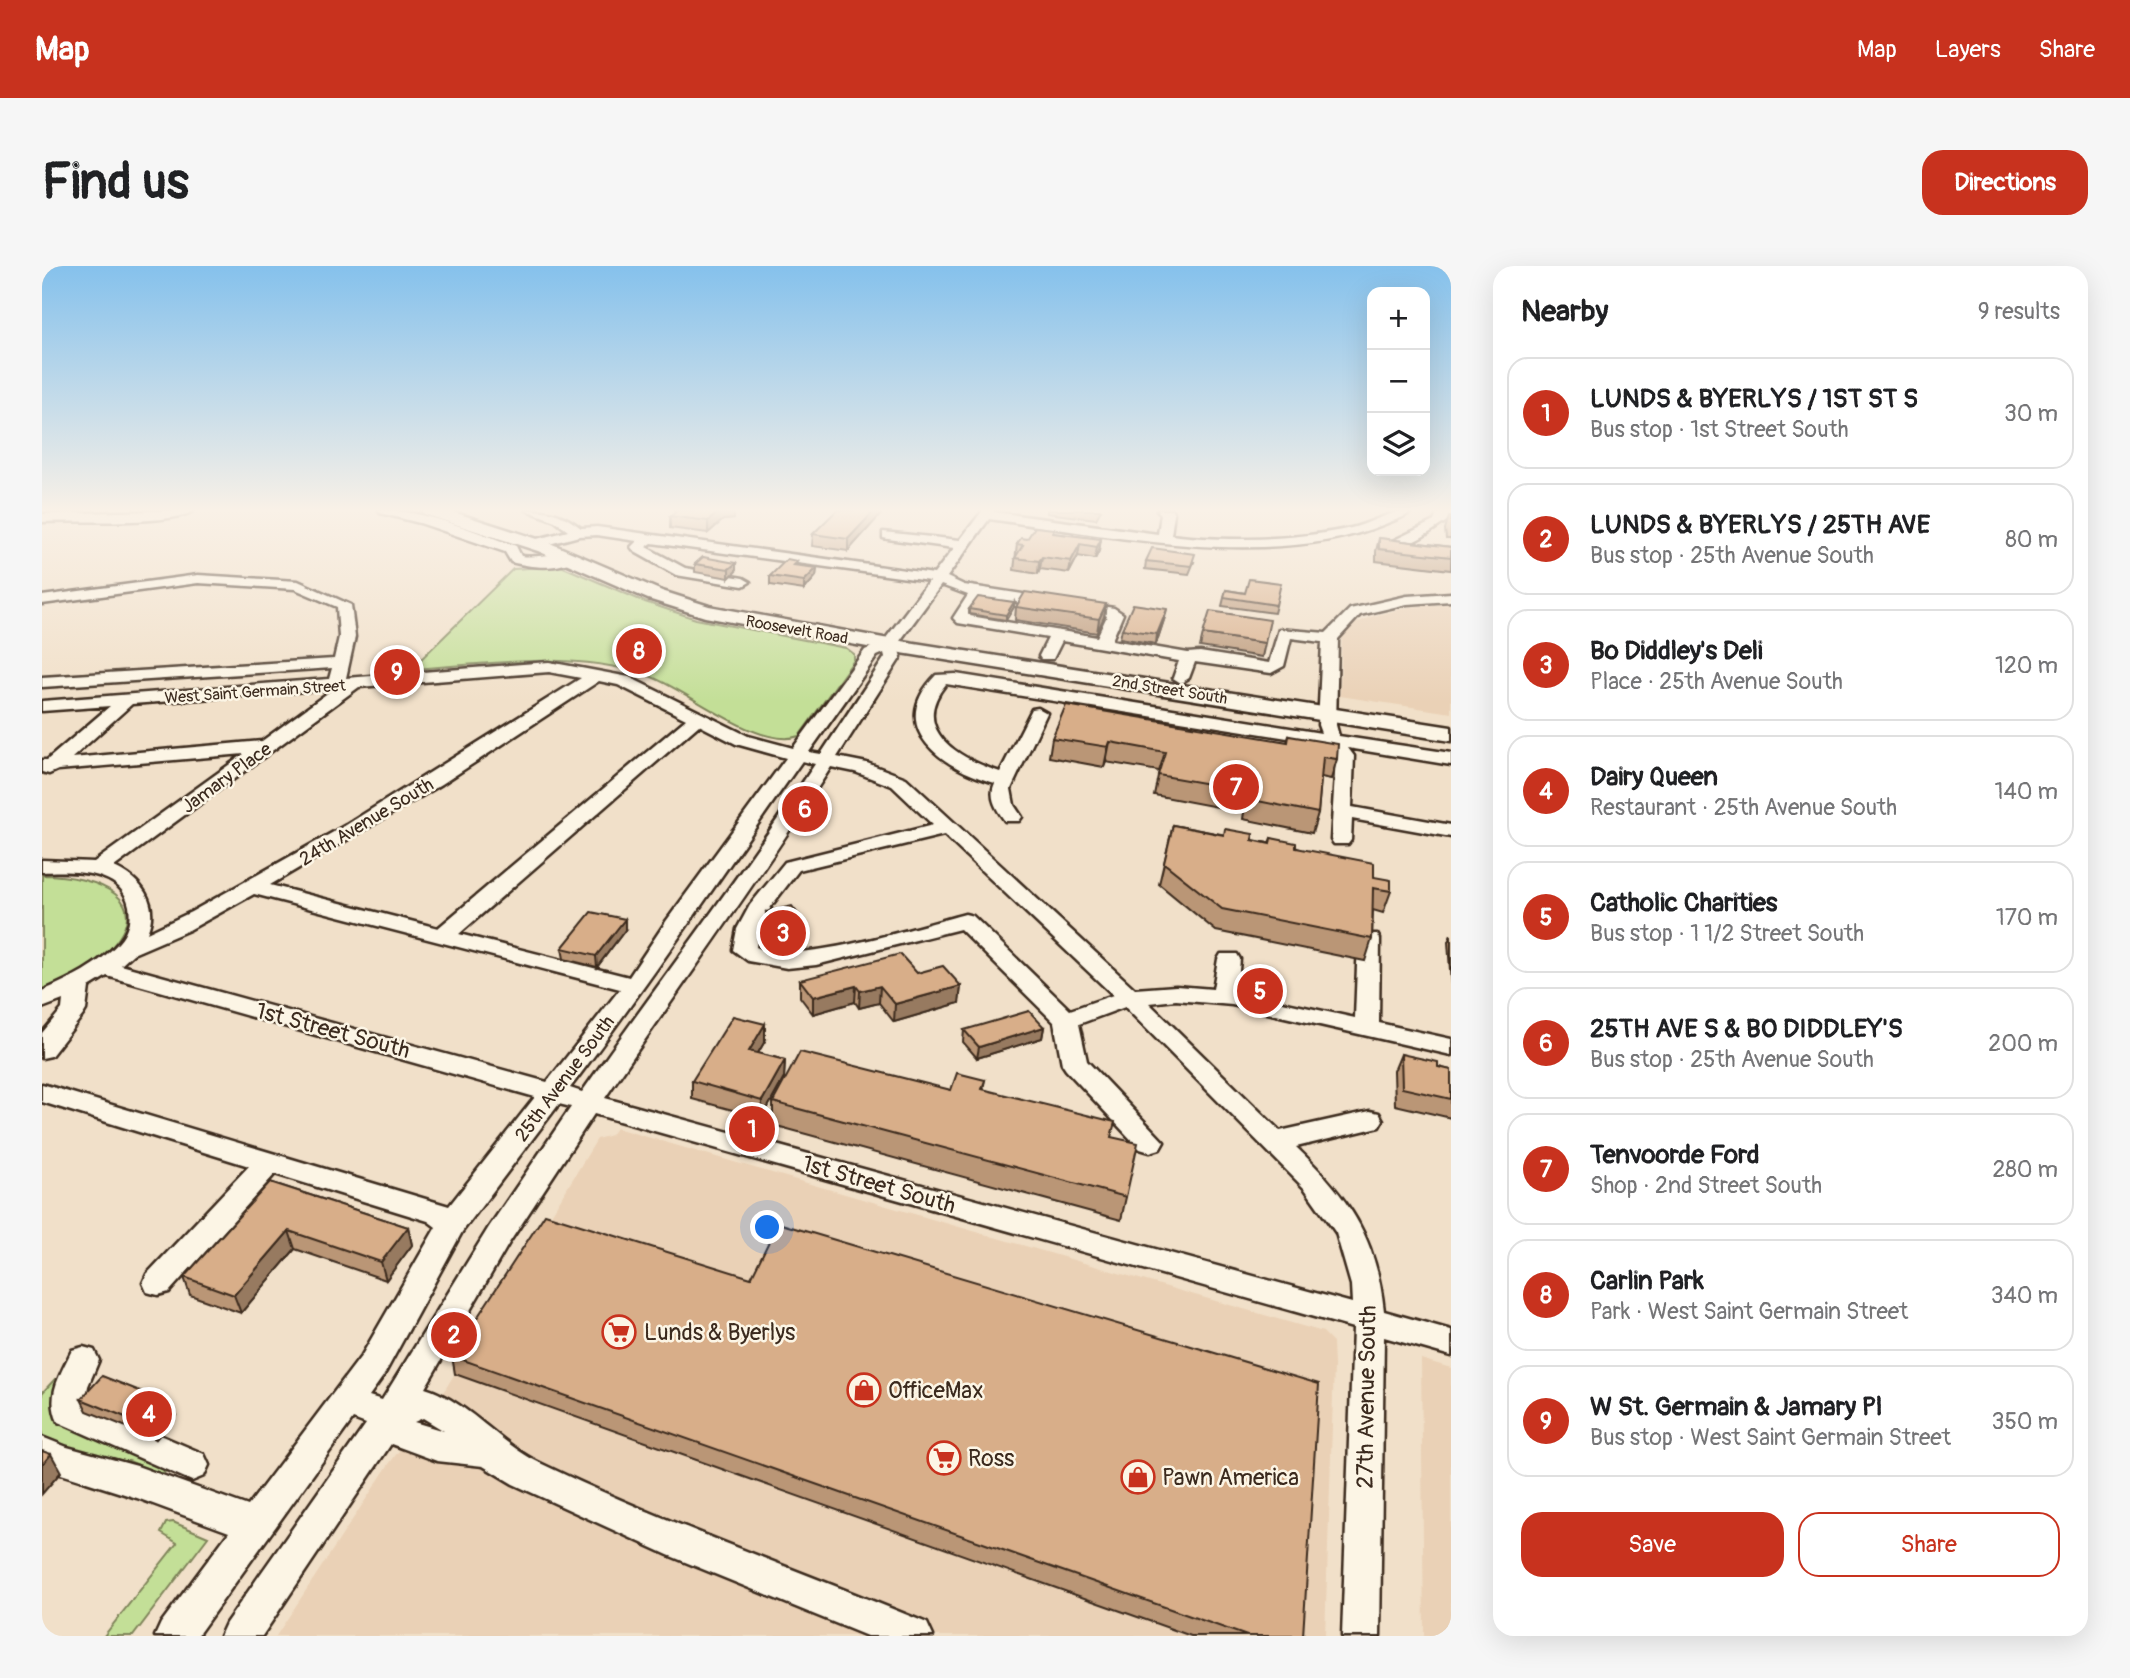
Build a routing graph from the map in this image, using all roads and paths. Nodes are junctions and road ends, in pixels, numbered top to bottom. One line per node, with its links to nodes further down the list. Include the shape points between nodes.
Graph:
1 (605, 574): 13 (main road, Roosevelt Road, via 705,611)
2 (639, 574): 13 (main road, Roosevelt Road, via 728,603)
3 (693, 574): 7 (street)
4 (898, 574): 6 (street)
5 (944, 574): 6 (street, 25th Avenue South)
6 (940, 579): 8 (street); 13 (street, 25th Avenue South)
7 (743, 582)
8 (977, 591): 11 (street, via 963,620); 14 (street, via 1109,611 1115,614)
9 (1451, 597): 12 (street, via 1407,600 1355,612)
10 (42, 600): 16 (street, via 198,579 298,585 344,605 347,637)
11 (1057, 635): 14 (street); 15 (street)
12 (1330, 638): 18 (street, via 1285,632 1276,666 1200,657); 23 (street)
13 (894, 639): 15 (main road, 2nd Street South); 18 (main road, 2nd Street South); 32 (street, 25th Avenue South, via 871,653); 34 (street, 25th Avenue South, via 893,657)
14 (1103, 642): 18 (street)
15 (1047, 656): 18 (main road, 2nd Street South)
16 (341, 663): 19 (street, West Saint Germain Street); 20 (street)
17 (597, 675): 20 (street, West Saint Germain Street, via 549,667); 26 (street, West Saint Germain Street, via 644,690); 46 (street, 24th Avenue South, via 414,794)
18 (1180, 675): 23 (main road, 2nd Street South); 25 (street)
19 (42, 682)
20 (345, 684): 21 (street, West Saint Germain Street); 31 (street, Jamary Place)
21 (127, 700): 22 (street, West Saint Germain Street); 35 (street)
22 (42, 706)
23 (1328, 707): 27 (main road, 2nd Street South); 29 (main road, 2nd Street South); 30 (street)
24 (1038, 713): 38 (street, via 1001,789)
25 (1163, 713): 28 (street); 30 (street); 36 (street, via 942,679 923,711 926,731 956,760)
26 (697, 718): 32 (street, West Saint Germain Street, via 742,740); 49 (street)
27 (1451, 719)
28 (1156, 732)
29 (1451, 734)
30 (1332, 740): 33 (street); 37 (street, via 1346,756)
31 (270, 746): 35 (street); 45 (street, Jamary Place)
32 (800, 755): 34 (street, West Saint Germain Street); 47 (street, 25th Avenue South)
33 (1451, 760)
34 (827, 761): 39 (street, via 860,766 899,782); 42 (street, 25th Avenue South)
35 (45, 769)
36 (998, 778)
37 (1342, 811): 40 (street); 41 (street)
38 (1012, 817)
39 (948, 828): 44 (street); 57 (street)
40 (1451, 831)
41 (1341, 840)
42 (760, 862): 44 (street); 48 (street, 25th Avenue South)
43 (42, 866): 45 (street)
44 (792, 866): 51 (street, via 781,875)
45 (98, 869): 52 (street, via 126,881 141,899 141,922)
46 (251, 887): 49 (street); 52 (street, 24th Avenue South, via 159,938)
47 (675, 925): 48 (street); 56 (street, 25th Avenue South)
48 (706, 932): 51 (street); 66 (street, 25th Avenue South)
49 (444, 935): 56 (street)
50 (1369, 939): 61 (street)
51 (743, 940): 60 (street, via 744,950 756,956 786,961 816,958 965,921)
52 (126, 949): 54 (street)
53 (1229, 959): 58 (street)
54 (105, 968): 55 (street); 65 (street, 1st Street South)
55 (76, 986): 59 (street); 63 (street, via 74,1010)
56 (635, 986): 65 (street, 25th Avenue South)
57 (1129, 997): 58 (street, via 1176,993); 60 (street); 69 (street, 27th Avenue South)
58 (1224, 997): 61 (street)
59 (42, 1000)
60 (1066, 1020): 68 (street, via 1075,1064)
61 (1367, 1028): 62 (street)
62 (1451, 1047)
63 (42, 1049)
64 (42, 1093): 70 (street)
65 (552, 1093): 66 (street, 1st Street South); 71 (street, 25th Avenue South)
66 (587, 1103): 73 (street, 1st Street South); 77 (street, 25th Avenue South, via 499,1235)
67 (1370, 1120): 69 (street)
68 (1150, 1142)
69 (1275, 1142): 73 (street, 27th Avenue South, via 1315,1182 1350,1230 1366,1285)
70 (268, 1163): 71 (street, via 438,1213); 72 (street)
71 (452, 1224): 76 (street, 25th Avenue South, via 373,1365)
72 (158, 1283)
73 (1369, 1320): 74 (street, 1st Street South); 84 (street, 27th Avenue South)
74 (1451, 1343)
75 (83, 1360): 79 (street, via 69,1397 70,1412)
76 (345, 1402): 77 (street); 80 (street, 25th Avenue South)
77 (390, 1417): 82 (street, 25th Avenue South); 83 (street, via 404,1435 437,1447 489,1451 525,1473 681,1543)
78 (42, 1452): 80 (street)
79 (192, 1465)
80 (254, 1525): 81 (street, 25th Avenue South)
81 (174, 1636)
82 (239, 1636)
83 (914, 1636)
84 (1361, 1636)

